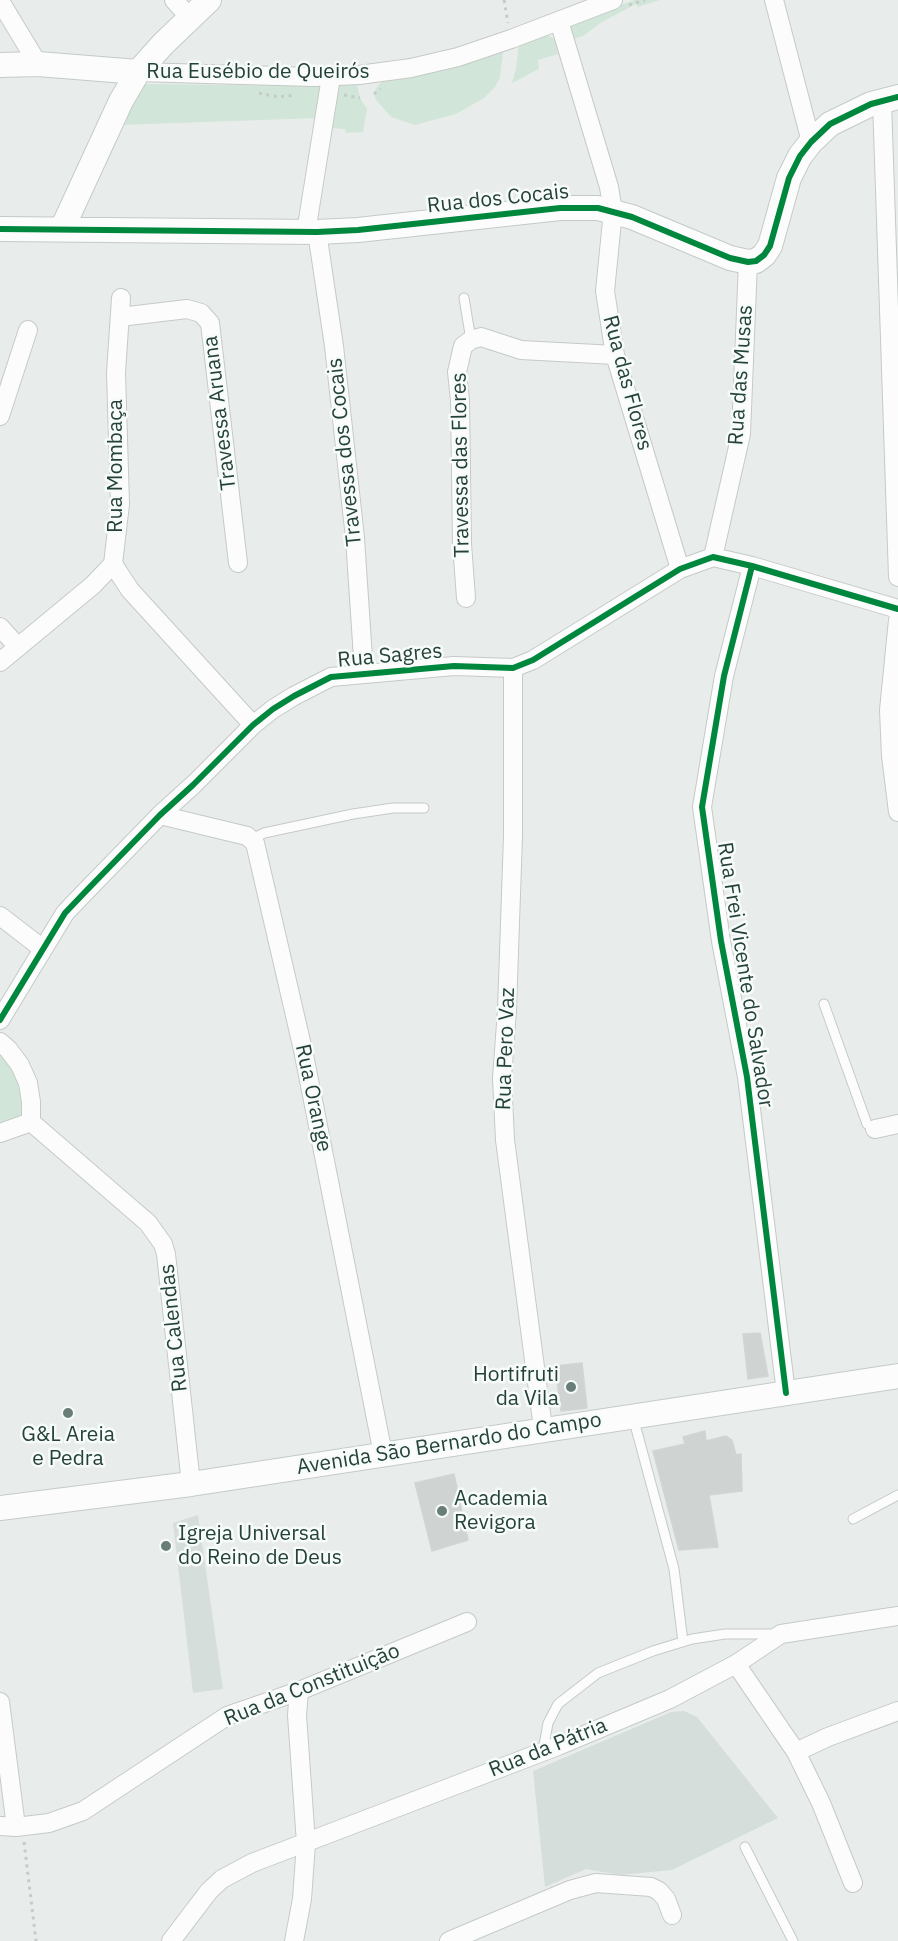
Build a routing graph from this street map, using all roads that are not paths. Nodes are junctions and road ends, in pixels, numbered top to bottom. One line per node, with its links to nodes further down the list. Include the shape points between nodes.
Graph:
1 (174, 0): 6 (street)
2 (209, 0): 6 (street)
3 (613, 0): 7 (street, Rua Eusébio de Queirós)
4 (774, 0): 13 (street)
5 (0, 1): 8 (street)
6 (190, 18): 10 (street)
7 (559, 21): 11 (street, Rua Eusébio de Queirós, via 458,57); 14 (street, Rua das Flores)
8 (38, 64): 9 (street, Rua Eusébio de Queirós); 10 (street, Rua Eusébio de Queirós)
9 (0, 65)
10 (138, 72): 11 (street, Rua Eusébio de Queirós); 16 (street)
11 (333, 85): 17 (street, Travessa dos Cocais)
12 (890, 99): 13 (street, via 830,124); 31 (street)
13 (811, 142): 18 (street, via 789,178 770,246 756,261)
14 (613, 212): 17 (street, Rua dos Cocais, via 560,208); 18 (street, Rua dos Cocais); 24 (street, Rua das Flores, via 605,291)
15 (0, 229): 16 (street, Rua dos Cocais)
16 (62, 230): 17 (street, Rua dos Cocais)
17 (311, 232): 39 (street, Travessa dos Cocais, via 334,346 355,538)
18 (748, 262): 26 (street, Rua das Musas, via 741,434)
19 (121, 298): 21 (street, Rua Mombaça)
20 (464, 298): 23 (lane)
21 (120, 317): 27 (street, Travessa Aruana, via 187,309 201,314 210,323); 28 (street, Rua Mombaça, via 116,374 120,504)
22 (28, 330): 25 (street)
23 (471, 340): 24 (street, via 481,337 521,350); 32 (street, Travessa das Flores, via 464,346 457,372)
24 (615, 355): 30 (street, Rua das Flores)
25 (0, 416)
26 (713, 557): 29 (street); 30 (street, Rua Sagres)
27 (238, 563)
28 (113, 564): 36 (street); 40 (street, Rua Mombaça, via 130,590)
29 (752, 566): 33 (street); 55 (street, Rua Frei Vicente do Salvador, via 724,676 702,807 721,941 747,1077)
30 (680, 569): 38 (street, Rua Sagres, via 533,660)
31 (898, 577)
32 (466, 598)
33 (898, 609)
34 (898, 620): 42 (street, via 889,710)
35 (0, 627): 36 (street)
36 (18, 647): 37 (street)
37 (0, 662)
38 (513, 668): 39 (street, Rua Sagres, via 454,666); 57 (street, Rua Pero Vaz, via 505,1140)
39 (364, 673): 40 (street, Rua Sagres, via 331,677)
40 (253, 725): 43 (street, Rua Sagres)
41 (424, 808): 44 (lane, via 353,814)
42 (898, 812)
43 (160, 815): 44 (street); 46 (street, Rua Sagres, via 65,913)
44 (252, 839): 58 (street, Rua Orange, via 303,1050)
45 (0, 916): 46 (street)
46 (43, 949): 48 (street, Rua Sagres)
47 (824, 1004): 52 (lane, via 867,1124)
48 (2, 1012)
49 (0, 1042): 50 (street, via 20,1065 28,1083)
50 (31, 1122): 53 (street); 59 (street, Rua Calendas, via 148,1223 163,1244)
51 (898, 1124): 52 (street)
52 (875, 1129)
53 (0, 1133)
54 (898, 1376): 55 (street, Avenida São Bernardo do Campo)
55 (786, 1394): 56 (street, Avenida São Bernardo do Campo)
56 (632, 1415): 57 (street, Avenida São Bernardo do Campo); 66 (lane, via 674,1569)
57 (543, 1428): 58 (street, Avenida São Bernardo do Campo)
58 (383, 1454): 59 (street, Avenida São Bernardo do Campo)
59 (191, 1484): 61 (street, Avenida São Bernardo do Campo)
60 (898, 1495): 62 (lane)
61 (0, 1508)
62 (853, 1520)
63 (898, 1616): 65 (street)
64 (467, 1622): 68 (street, Rua da Constituição)
65 (781, 1634): 66 (lane, via 725,1634); 67 (street, Rua da Pátria)
66 (683, 1642): 71 (lane, via 598,1673 558,1704 548,1724)
67 (736, 1664): 71 (street, Rua da Pátria, via 670,1699); 72 (street)
68 (299, 1691): 73 (street, Rua da Constituição, via 227,1716 83,1811 49,1823); 74 (street, via 297,1715)
69 (0, 1702): 73 (street)
70 (898, 1711): 72 (street)
71 (543, 1751): 74 (street, Rua da Pátria)
72 (796, 1752): 76 (street)
73 (13, 1826)
74 (306, 1843): 78 (street, Rua da Pátria, via 222,1879); 79 (street)
75 (745, 1847): 81 (lane)
76 (853, 1883)
77 (672, 1915): 80 (street, via 666,1899 651,1887 596,1883 570,1890)
78 (171, 1941)
79 (294, 1941)
80 (449, 1941)
81 (793, 1941)

